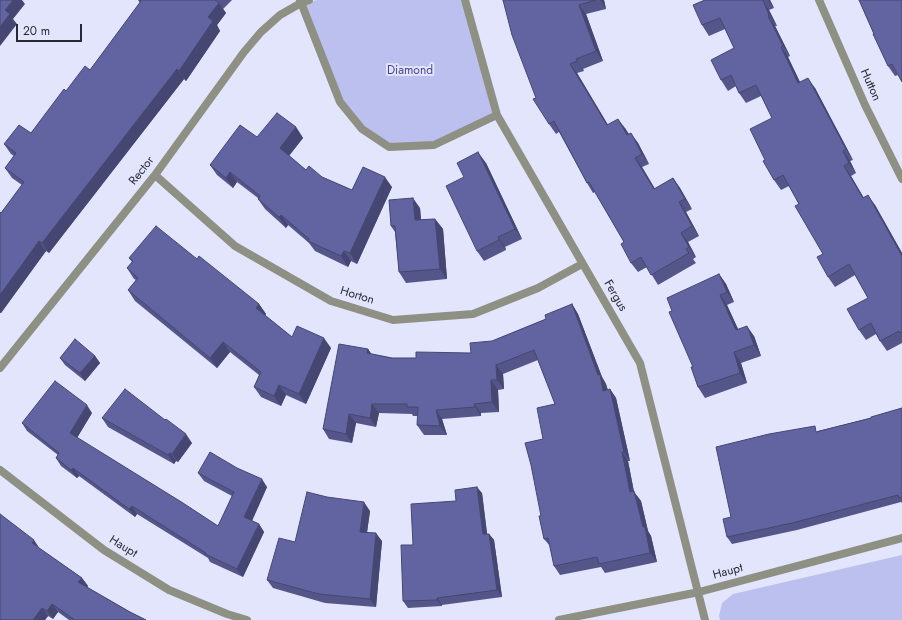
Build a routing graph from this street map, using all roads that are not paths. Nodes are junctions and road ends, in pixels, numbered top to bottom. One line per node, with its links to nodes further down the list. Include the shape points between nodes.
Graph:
1 (310, 0): 4 (street, Rector)
2 (465, 0): 5 (street, Fergus)
3 (819, 0): 7 (street, Hutton, via 865,105)
4 (301, 1): 5 (street, via 340,102 362,129 389,147 434,145); 6 (street, Rector, via 280,15 244,52)
5 (497, 115): 8 (street, Fergus)
6 (155, 175): 8 (street, Horton, via 235,246 331,301 393,320 474,314 538,288); 9 (street, Rector)
7 (902, 179)
8 (582, 264): 12 (street, Fergus, via 640,363)
9 (0, 368)
10 (0, 470): 13 (street, Haupt, via 104,550 169,590)
11 (902, 538): 12 (street, Haupt)
12 (699, 592): 14 (street, Haupt); 15 (street, Fergus)
13 (247, 620)
14 (559, 620)
15 (705, 620)

